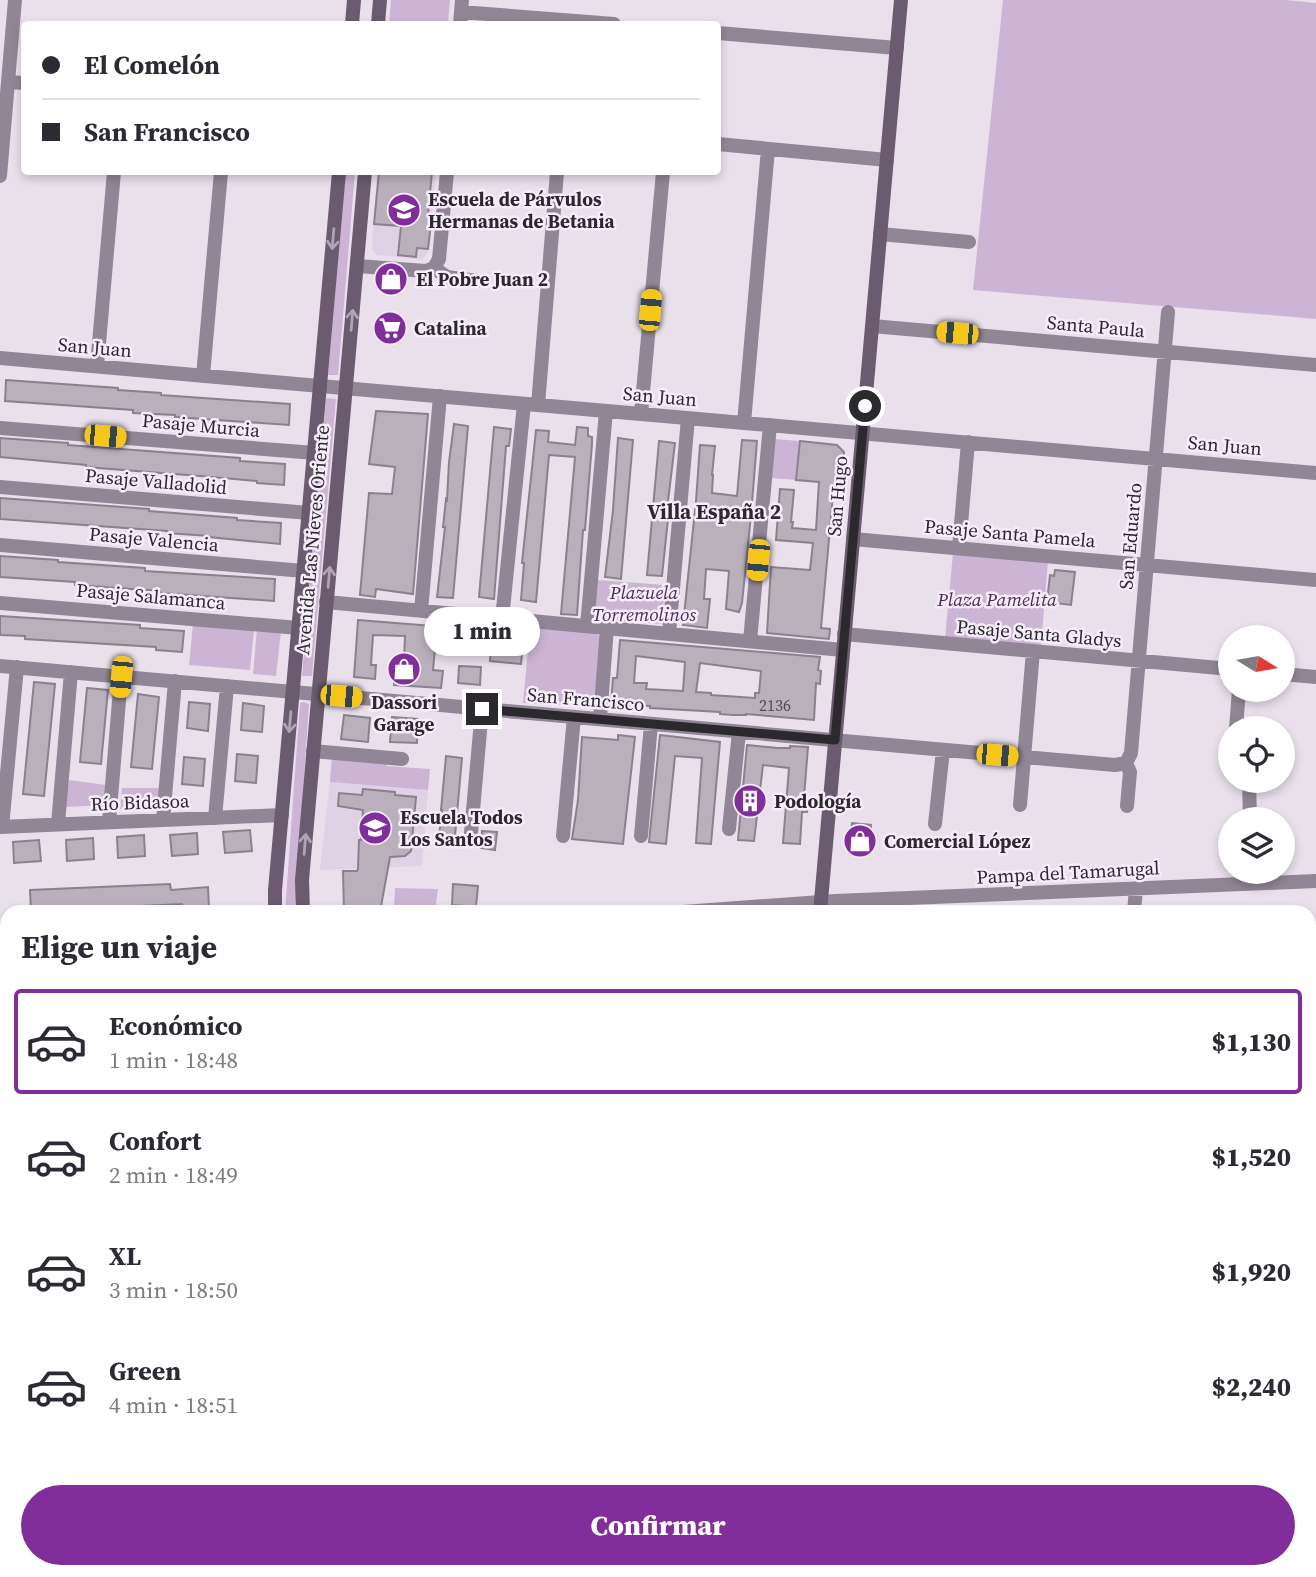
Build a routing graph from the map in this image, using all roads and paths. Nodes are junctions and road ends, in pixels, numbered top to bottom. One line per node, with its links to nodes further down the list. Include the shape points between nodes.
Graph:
1 (15, 0): 12 (street)
2 (346, 0): 3 (street)
3 (354, 0): 7 (street)
4 (380, 0): 8 (street)
5 (901, 0): 11 (street, San Hugo)
6 (461, 12): 9 (street)
7 (352, 21)
8 (378, 21)
9 (576, 21)
10 (721, 33): 11 (street)
11 (897, 47): 16 (street, San Hugo)
12 (8, 82): 13 (street); 24 (street)
13 (21, 83)
14 (721, 144): 15 (street)
15 (768, 149): 16 (street); 44 (street)
16 (887, 160): 25 (street, San Hugo)
17 (114, 175): 35 (street)
18 (221, 175): 36 (street)
19 (339, 175): 37 (street, Avenida Las Nieves Oriente, one-way to 37)
20 (365, 175): 27 (street, Avenida Las Nieves Oriente)
21 (447, 175): 28 (street, via 439,259)
22 (557, 175): 40 (street)
23 (663, 175): 42 (street)
24 (0, 176)
25 (880, 234): 26 (street); 31 (street, San Hugo)
26 (969, 242)
27 (357, 266): 28 (street); 38 (street, Avenida Las Nieves Oriente, one-way to 27)
28 (434, 268): 29 (street, via 447,277)
29 (478, 281)
30 (1168, 312): 32 (street, San Eduardo)
31 (872, 326): 32 (street, Santa Paula); 47 (street, San Hugo)
32 (1165, 352): 34 (street, Santa Paula); 50 (street, San Eduardo)
33 (0, 358): 35 (street, San Juan)
34 (1316, 365)
35 (97, 366): 36 (street, San Juan)
36 (202, 376): 37 (street, San Juan)
37 (321, 386): 38 (street, San Juan); 49 (street, Avenida Las Nieves Oriente)
38 (346, 388): 39 (street, San Juan); 60 (street, Avenida Las Nieves Oriente, one-way to 38)
39 (440, 396): 40 (street, San Juan); 62 (street)
40 (531, 404): 41 (street, San Juan); 63 (street)
41 (606, 411): 42 (street, San Juan); 64 (street)
42 (641, 414): 43 (street, San Juan)
43 (688, 418): 44 (street, San Juan); 67 (street)
44 (744, 423): 45 (street, San Juan)
45 (770, 425): 47 (street, San Juan); 69 (street)
46 (0, 428): 49 (street, Pasaje Murcia)
47 (863, 433): 48 (street, San Juan); 54 (street, San Hugo)
48 (968, 442): 50 (street, San Juan); 56 (street)
49 (314, 453): 53 (street, Avenida Las Nieves Oriente)
50 (1156, 459): 51 (street, San Juan); 57 (street, San Eduardo)
51 (1316, 473)
52 (0, 487): 53 (street, Pasaje Valladolid)
53 (309, 513): 58 (street, Avenida Las Nieves Oriente)
54 (853, 539): 56 (street, Pasaje Santa Pamela); 68 (street, San Hugo)
55 (0, 545): 58 (street, Pasaje Valencia)
56 (959, 548): 57 (street, Pasaje Santa Pamela)
57 (1147, 565): 59 (street, Pasaje Santa Pamela); 72 (street, San Eduardo)
58 (304, 571): 65 (street, Avenida Las Nieves Oriente)
59 (1316, 580)
60 (326, 602): 62 (street); 83 (street, Avenida Las Nieves Oriente)
61 (0, 603): 65 (street, Pasaje Salamanca)
62 (421, 611): 63 (street)
63 (502, 619): 64 (street)
64 (587, 626): 66 (street)
65 (299, 628): 82 (street, Avenida Las Nieves Oriente)
66 (607, 628): 67 (street); 86 (street)
67 (669, 634): 69 (street)
68 (845, 634): 70 (street, San Hugo); 71 (street, Pasaje Santa Gladys)
69 (750, 641): 70 (street)
70 (843, 650): 89 (street, San Hugo)
71 (1033, 651): 72 (street, Pasaje Santa Gladys); 92 (street)
72 (1139, 661): 75 (street, Pasaje Santa Gladys); 94 (street, San Eduardo, via 1131,753)
73 (0, 666): 74 (street, San Francisco)
74 (17, 667): 76 (street, San Francisco); 103 (street)
75 (1218, 668)
76 (71, 672): 78 (street, San Francisco); 101 (street)
77 (1295, 675): 79 (street)
78 (121, 677): 80 (street, San Francisco); 100 (street)
79 (1316, 677)
80 (175, 681): 81 (street, San Francisco); 99 (street)
81 (227, 686): 82 (street, San Francisco); 98 (street)
82 (293, 692): 83 (street, San Francisco); 97 (street, Avenida Las Nieves Oriente, one-way to 97)
83 (318, 694): 84 (street, San Francisco); 91 (street, Avenida Las Nieves Oriente)
84 (482, 709): 85 (street, San Francisco); 105 (street)
85 (574, 717): 86 (street, San Francisco); 106 (street)
86 (600, 719): 87 (street, San Francisco)
87 (651, 724): 88 (street, San Francisco); 107 (street)
88 (739, 732): 89 (street, San Francisco); 104 (street)
89 (835, 740): 90 (street, San Francisco); 114 (street, San Hugo)
90 (943, 750): 92 (street, San Francisco); 102 (street)
91 (313, 751): 93 (street); 113 (street, Avenida Las Nieves Oriente, one-way to 91)
92 (1024, 757): 94 (street, San Francisco); 95 (street)
93 (402, 759)
94 (1126, 762): 96 (street, San Eduardo, via 1130,772)
95 (1020, 805)
96 (1127, 806)
97 (282, 815): 98 (street, Río Bidasoa); 112 (street, Avenida Las Nieves Oriente)
98 (215, 818): 99 (street, Río Bidasoa)
99 (163, 820): 100 (street, Río Bidasoa)
100 (109, 822): 101 (street, Río Bidasoa)
101 (58, 824): 103 (street, Río Bidasoa)
102 (936, 824)
103 (1, 827)
104 (729, 829)
105 (471, 833)
106 (563, 836)
107 (641, 836)
108 (1218, 880): 111 (street, Pampa del Tamarugal)
109 (1295, 880): 110 (street, Pampa del Tamarugal)
110 (1316, 881)
111 (1136, 888): 115 (street, Pampa del Tamarugal); 116 (street)
112 (275, 905)
113 (303, 905)
114 (821, 905)
115 (854, 905)
116 (1135, 905)

